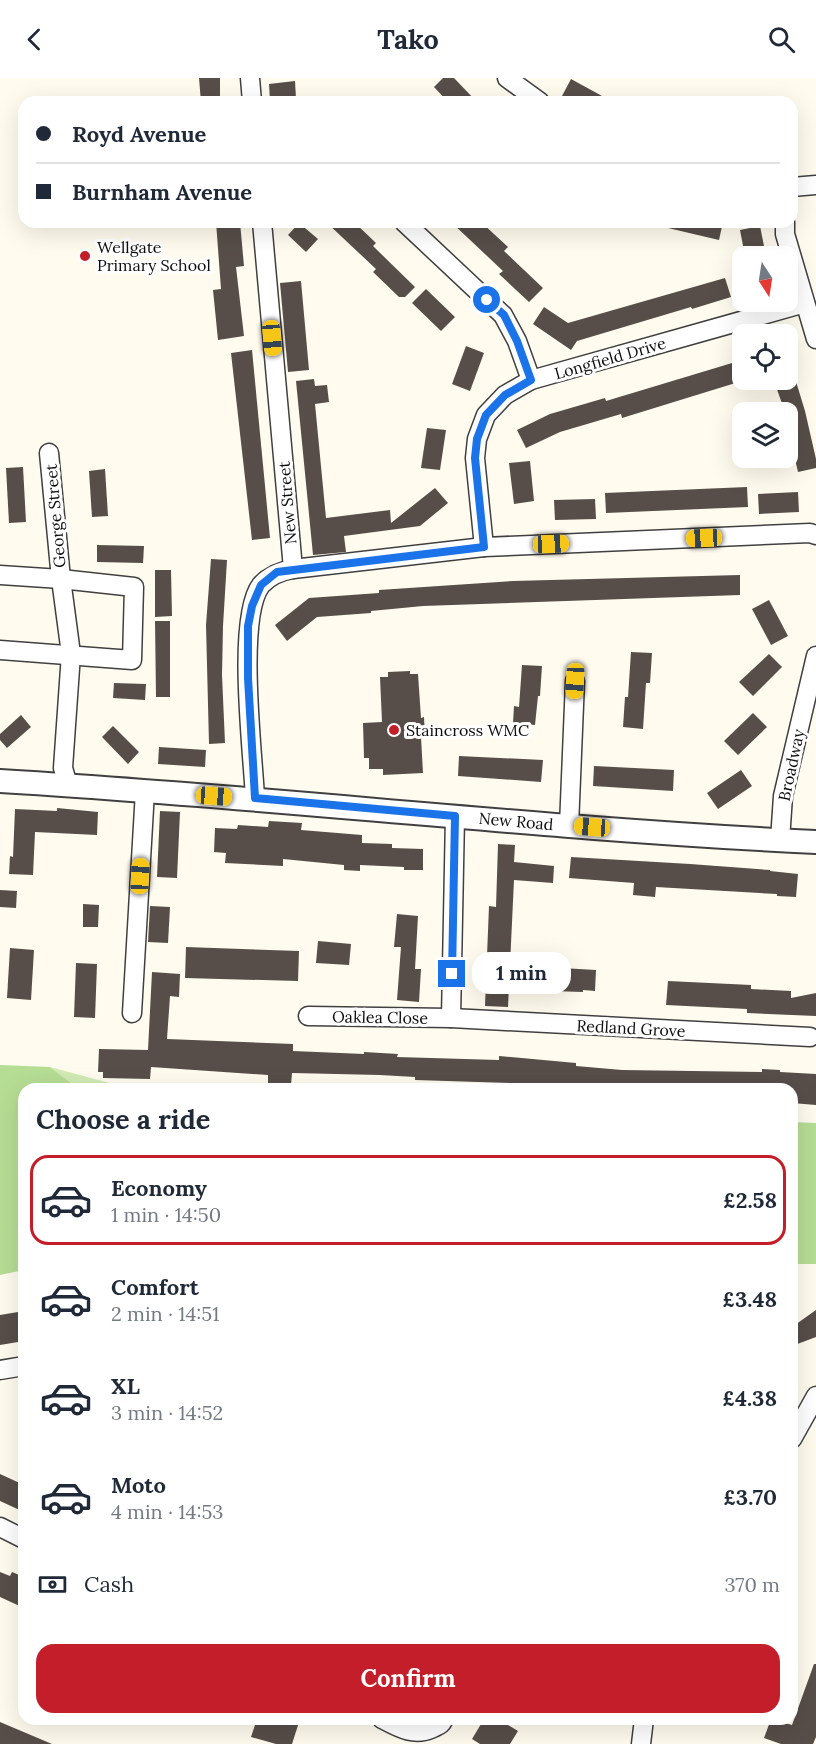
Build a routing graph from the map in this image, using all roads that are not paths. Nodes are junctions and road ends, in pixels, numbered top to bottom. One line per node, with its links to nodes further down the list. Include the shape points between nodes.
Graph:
1 (250, 78): 3 (street)
2 (507, 78): 4 (street)
3 (252, 96)
4 (532, 96)
5 (816, 185): 6 (street)
6 (798, 186)
7 (263, 228): 16 (street, New Street)
8 (410, 228): 12 (street, via 504,315)
9 (785, 228): 10 (street)
10 (805, 303): 11 (street); 12 (street, Longfield Drive)
11 (816, 339)
12 (531, 380): 15 (street, Longfield Drive, via 505,395 486,415 477,439 475,458)
13 (49, 453): 18 (street, George Street)
14 (816, 535): 15 (street)
15 (484, 547): 16 (street)
16 (293, 569): 26 (street, New Street, via 277,572 261,585 252,606 248,648)
17 (0, 575): 18 (street, George Street)
18 (61, 579): 20 (street, George Street); 20 (street, George Street, via 135,587 132,660)
19 (0, 650): 20 (street, George Street)
20 (71, 654): 24 (street, George Street, via 63,768)
21 (816, 656): 29 (street, Broadway, via 783,796)
22 (575, 681): 28 (street)
23 (0, 781): 24 (street, New Road)
24 (68, 785): 25 (street, New Road)
25 (145, 791): 26 (street, New Road); 31 (street)
26 (255, 798): 27 (street, New Road)
27 (455, 816): 28 (street, New Road); 33 (street)
28 (569, 826): 29 (street, New Road)
29 (780, 840): 30 (street, New Road)
30 (816, 842)
31 (132, 1013)
32 (308, 1016): 33 (street, Oaklea Close)
33 (451, 1018): 34 (street, Redland Grove)
34 (810, 1038)
35 (18, 1367): 36 (street)
36 (0, 1370)
37 (816, 1396): 38 (street)
38 (798, 1428)
39 (0, 1527): 40 (street)
40 (18, 1536)
41 (394, 1725): 42 (street, via 407,1732 426,1732)
42 (440, 1725)
43 (643, 1725): 44 (street)
44 (641, 1744)

